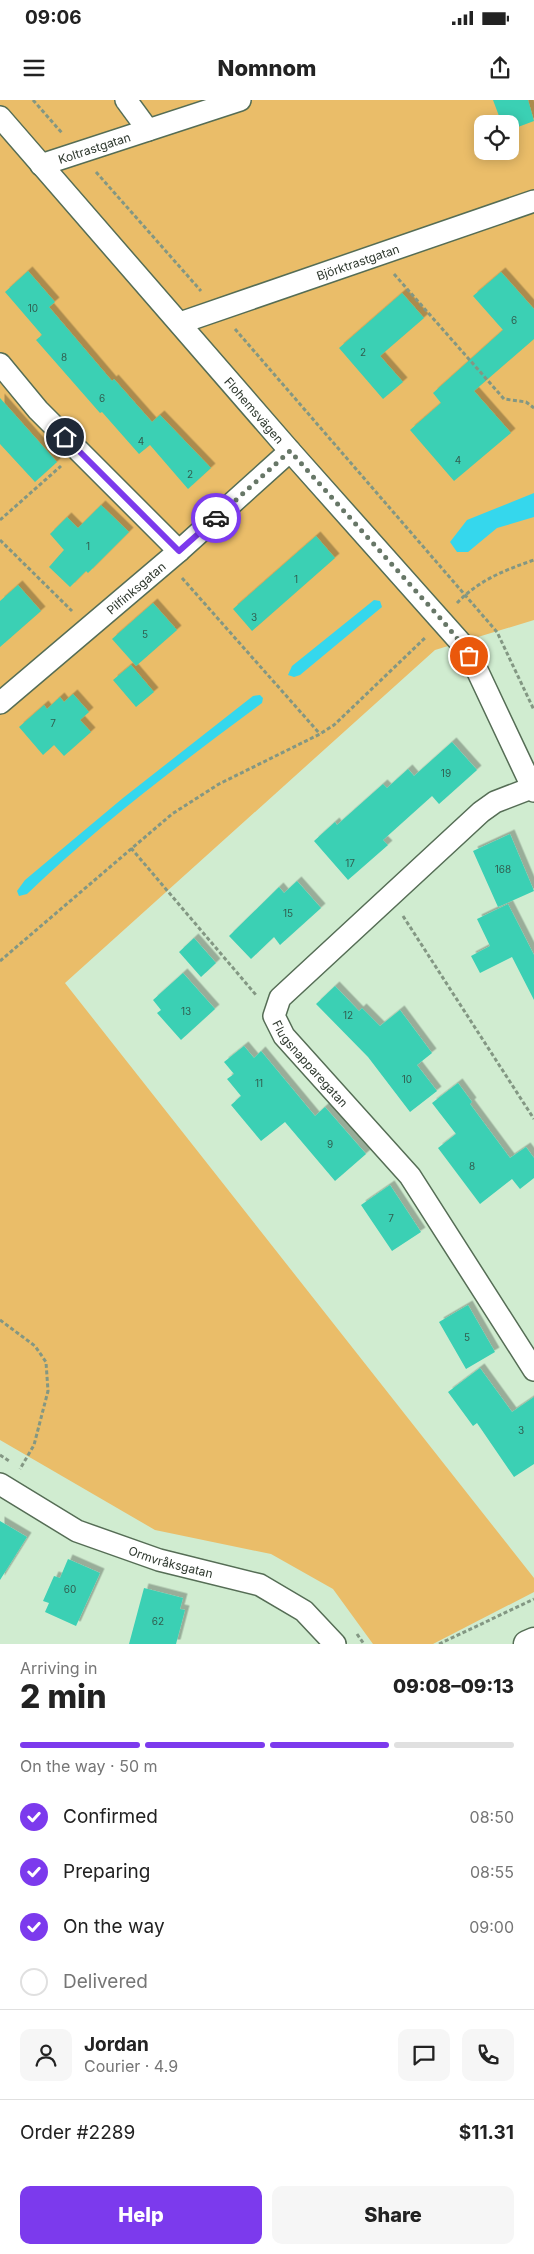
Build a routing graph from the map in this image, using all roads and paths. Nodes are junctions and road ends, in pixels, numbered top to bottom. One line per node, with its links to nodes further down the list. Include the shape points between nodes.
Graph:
1 (33, 100): 6 (path)
2 (126, 100): 5 (street, Koltrastgatan)
3 (240, 100): 5 (street, Koltrastgatan)
4 (0, 117): 7 (street, Flohemsvägen)
5 (148, 130): 6 (street, Koltrastgatan)
6 (79, 153): 7 (street, Koltrastgatan); 10 (path)
7 (42, 165): 11 (street, Flohemsvägen)
8 (534, 201): 9 (street, Björktrastgatan)
9 (378, 255): 10 (street, Björktrastgatan); 13 (path, via 504,399 526,402)
10 (218, 310): 11 (street, Björktrastgatan); 20 (path)
11 (180, 324): 15 (street, Flohemsvägen)
12 (0, 364): 14 (street, via 38,410)
13 (534, 408)
14 (78, 450): 16 (path); 18 (street)
15 (290, 451): 18 (street, Pilfinksgatan); 22 (street, Flohemsvägen)
16 (0, 520)
17 (0, 540): 21 (path)
18 (173, 556): 23 (street, Pilfinksgatan); 25 (path)
19 (534, 560): 20 (path, via 498,573)
20 (466, 594): 22 (path); 24 (path, via 497,632)
21 (74, 614)
22 (441, 619): 25 (path, via 403,660 334,725); 26 (street, Flohemsvägen, via 477,670)
23 (0, 703)
24 (534, 710)
25 (320, 734): 27 (path, via 193,799)
26 (534, 789): 28 (street, Flugsnapparegatan, via 495,802 480,812)
27 (131, 848): 29 (path); 30 (path)
28 (390, 896): 30 (street, Flugsnapparegatan, via 280,998); 31 (path)
29 (0, 961)
30 (274, 1016): 33 (street, Flugsnapparegatan, via 284,1036 410,1176)
31 (534, 1119)
32 (0, 1320): 34 (path, via 35,1346 46,1362 48,1391 34,1445)
33 (534, 1370)
34 (20, 1469)
35 (0, 1484): 38 (street, Ormvråksgatan, via 77,1531 160,1560 260,1585 304,1610)
36 (534, 1598): 39 (path)
37 (534, 1641): 40 (street)
38 (336, 1644)
39 (439, 1644)
40 (527, 1644)

